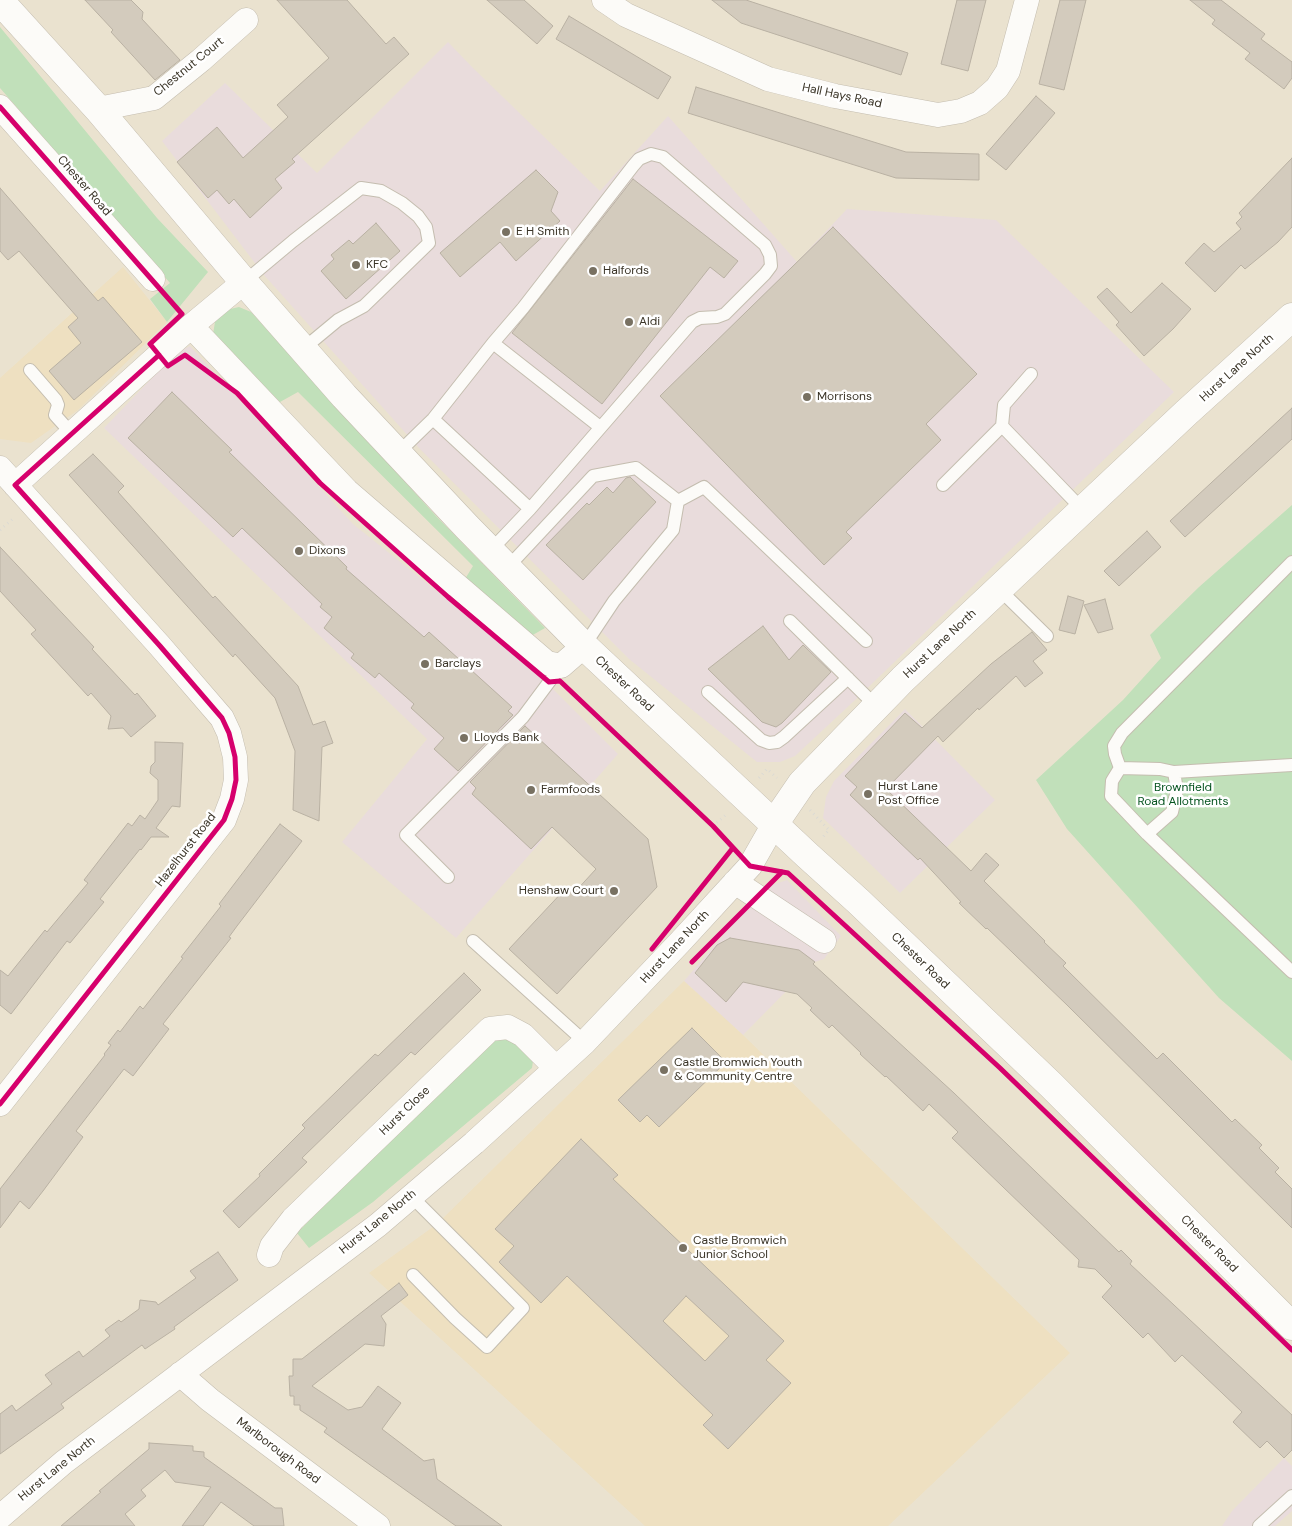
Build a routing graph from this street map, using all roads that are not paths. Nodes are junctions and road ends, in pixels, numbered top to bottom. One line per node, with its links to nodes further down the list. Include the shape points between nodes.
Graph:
1 (0, 0): 6 (main road, Chester Road)
2 (604, 0): 3 (street, Hall Hays Road, via 626,15 768,79 835,96 938,115 980,103 997,88 1008,71)
3 (1027, 0)
4 (246, 20): 6 (street, Chestnut Court, via 154,98)
5 (0, 107): 7 (street, Chester Road)
6 (98, 109): 8 (main road, Chester Road)
7 (153, 279)
8 (244, 282): 10 (street); 12 (main road, Chester Road); 12 (lane, via 361,188 382,191 418,216 426,227 429,243 364,306 338,320)
9 (1292, 318): 24 (main road, Hurst Lane North)
10 (192, 326): 18 (street); 32 (street, via 347,491 547,663)
11 (493, 343): 15 (lane); 17 (lane); 17 (lane, via 633,166 651,154 663,157 764,245 770,255 770,266 725,314 692,322)
12 (303, 349): 19 (main road, Chester Road)
13 (30, 370): 18 (lane, via 56,400 55,415)
14 (1031, 374): 16 (lane, via 1004,405)
15 (433, 419): 19 (lane); 23 (lane)
16 (1002, 426): 21 (lane); 24 (lane)
17 (600, 427): 23 (lane)
18 (72, 434): 20 (street)
19 (398, 453): 25 (main road, Chester Road)
20 (8, 477): 48 (street, Hazelhurst Road, via 222,718 235,757 236,780 224,820)
21 (943, 485)
22 (678, 501): 25 (lane, via 636,468 593,476); 30 (lane, via 704,487); 31 (lane, via 673,530 614,601)
23 (530, 509): 25 (lane)
24 (1083, 510): 27 (main road, Hurst Lane North)
25 (498, 560): 31 (main road, Chester Road)
26 (1292, 562): 37 (lane, via 1122,733 1114,746)
27 (999, 589): 29 (lane); 35 (main road, Hurst Lane North)
28 (790, 621): 33 (lane)
29 (1047, 636)
30 (866, 641)
31 (584, 646): 32 (street); 39 (main road, Chester Road)
32 (561, 666): 41 (lane, via 523,717 406,836)
33 (848, 678): 34 (lane, via 784,737 769,743 760,740); 35 (lane)
34 (708, 692)
35 (876, 706): 39 (main road, Hurst Lane North, via 802,784)
36 (1292, 765): 38 (lane)
37 (1120, 768): 38 (lane); 40 (lane, via 1112,781 1111,796)
38 (1174, 772): 40 (lane, via 1176,790 1172,812)
39 (774, 824): 42 (street, Hurst Lane North, via 750,866); 52 (main road, Chester Road, via 1051,1085)
40 (1147, 834): 45 (lane)
41 (448, 877)
42 (735, 882): 44 (street); 46 (street, Hurst Lane North)
43 (473, 941): 46 (lane)
44 (824, 941)
45 (1292, 972)
46 (585, 1042): 47 (street, Hurst Lane North)
47 (556, 1068): 49 (street, Hurst Lane North); 50 (street, Hurst Close, via 523,1035 508,1027 490,1029 293,1220 272,1246)
48 (0, 1104)
49 (411, 1196): 51 (lane, via 523,1308 487,1347); 53 (street, Hurst Lane North, via 378,1225)
50 (269, 1255)
51 (413, 1275)
52 (1292, 1326)
53 (180, 1374): 55 (street, Hurst Lane North, via 64,1462); 56 (street, Marlborough Road)
54 (1292, 1496): 57 (lane)
55 (0, 1517)
56 (365, 1522)
57 (1259, 1526)

